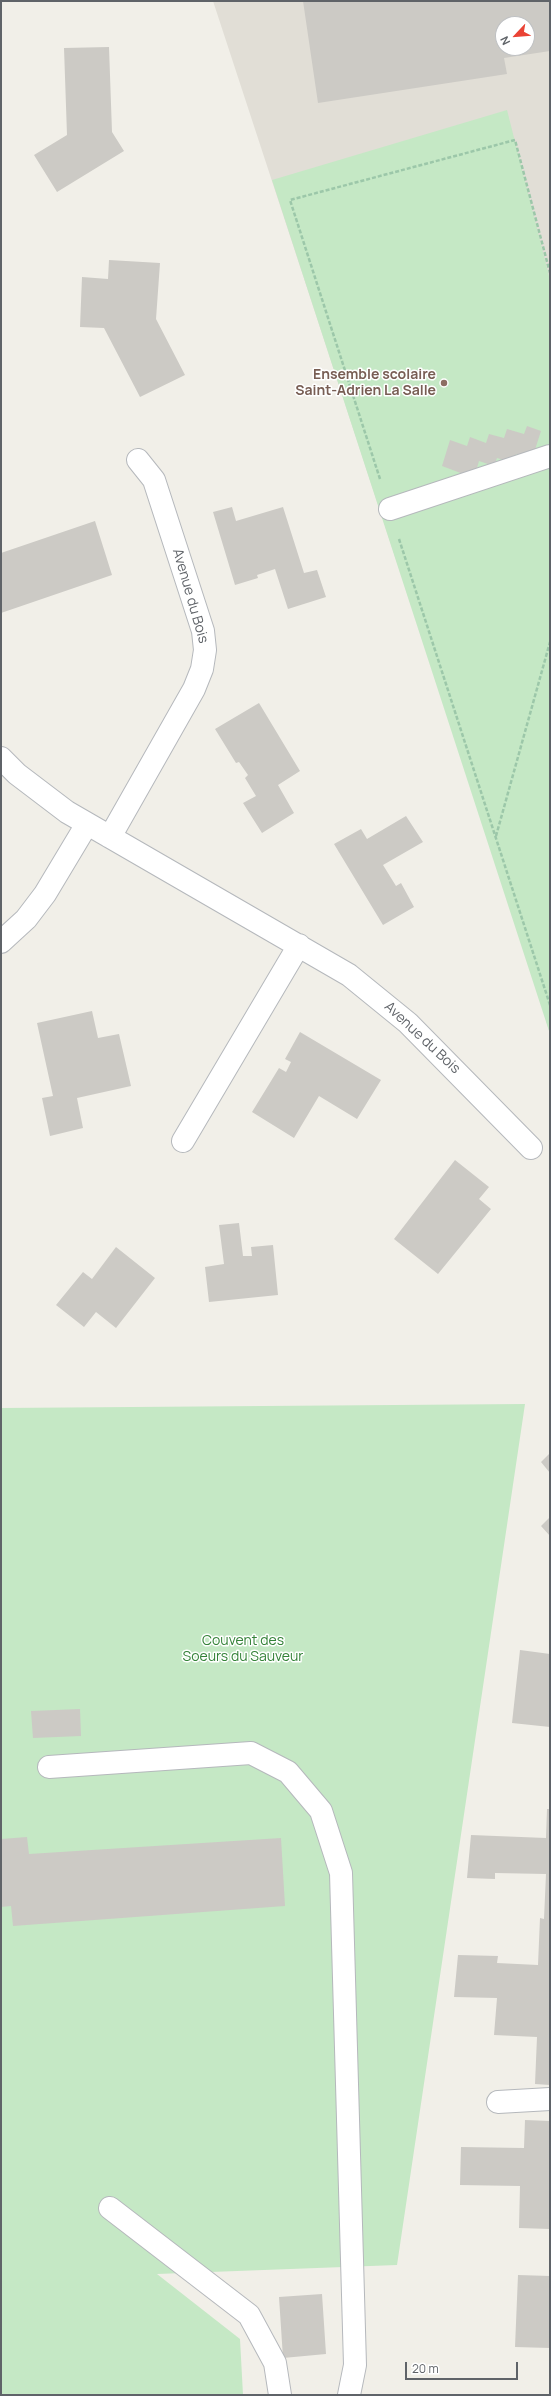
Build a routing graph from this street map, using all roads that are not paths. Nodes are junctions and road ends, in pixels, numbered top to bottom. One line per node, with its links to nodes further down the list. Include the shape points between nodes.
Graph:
1 (550, 456): 3 (street)
2 (138, 460): 6 (street, Avenue du Bois, via 154,480 202,631 205,650 202,669 194,689)
3 (390, 509)
4 (1, 758): 5 (street, Avenue du Bois, via 44,796)
5 (87, 824): 6 (street, Avenue du Bois); 7 (street, via 45,894 26,919)
6 (110, 837): 8 (street, Avenue du Bois)
7 (1, 942)
8 (299, 945): 9 (street); 10 (street, Avenue du Bois, via 349,975 408,1023)
9 (183, 1141)
10 (530, 1148)
11 (49, 1767): 16 (street, via 251,1753 288,1772 321,1811 341,1873 355,2365)
12 (550, 2099): 13 (street)
13 (498, 2102)
14 (110, 2208): 15 (street, via 249,2315 275,2363)
15 (280, 2395)
16 (349, 2395)

